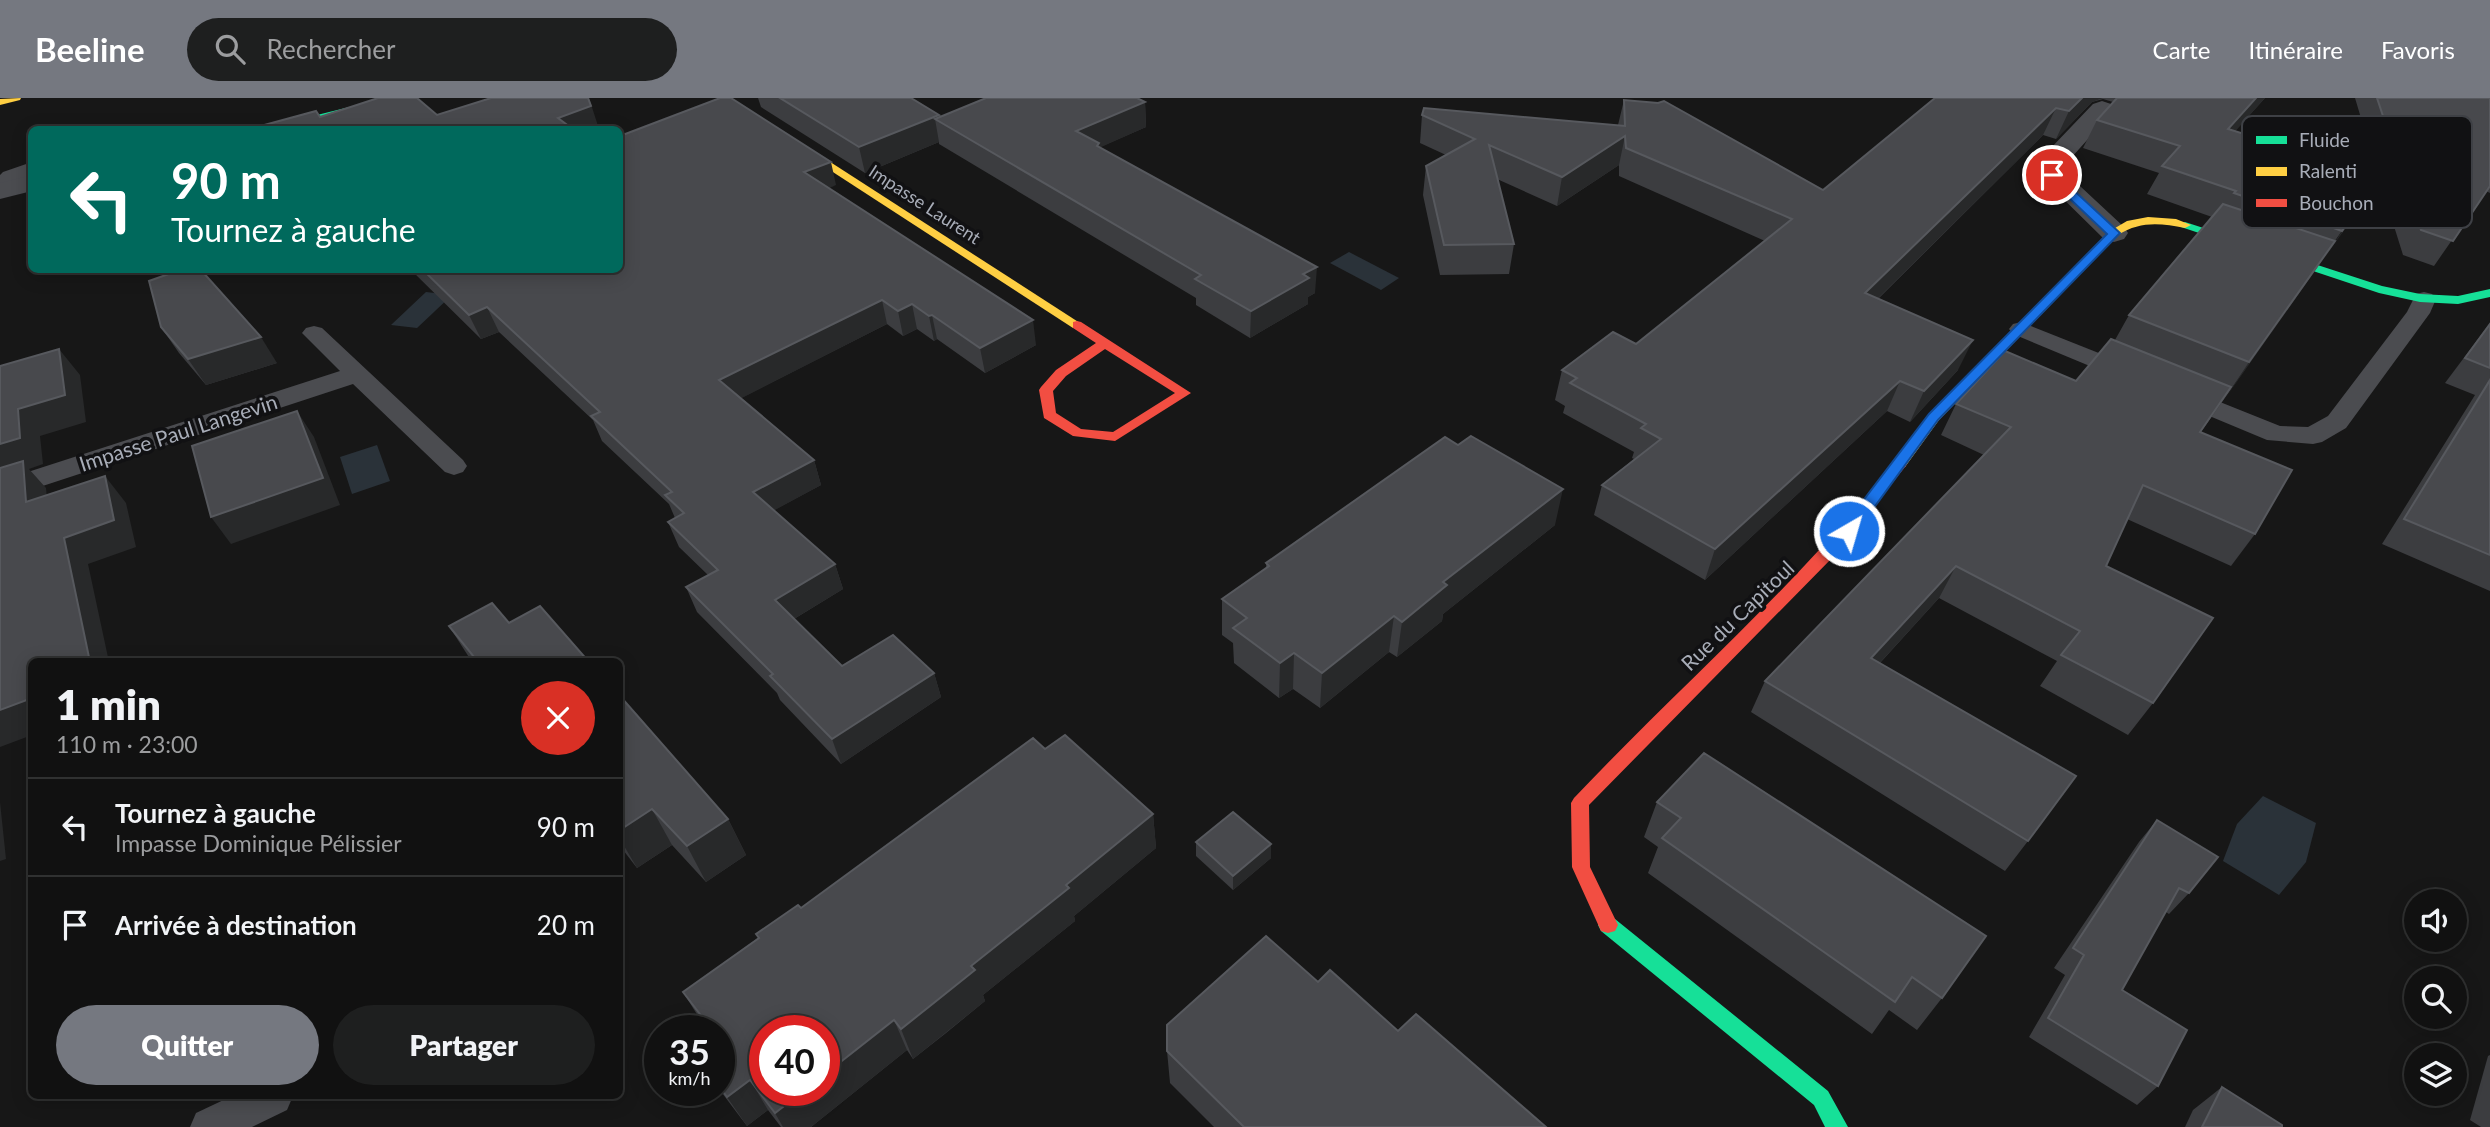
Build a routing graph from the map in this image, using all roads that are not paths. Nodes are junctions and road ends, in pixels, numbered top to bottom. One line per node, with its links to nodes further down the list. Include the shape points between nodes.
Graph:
1 (16, 98): 4 (main road)
2 (399, 98): 6 (main road)
3 (724, 98): 14 (main road, Impasse Laurent)
4 (0, 102)
5 (2102, 109): 9 (street, via 2058,156 2052,175)
6 (278, 126)
7 (28, 169): 8 (lane, via 10,176)
8 (12, 188)
9 (2114, 233): 11 (main road, Rue du Capitoul, via 2128,223 2157,220 2201,227 2384,291); 12 (main road, Rue du Capitoul)
10 (2490, 293): 11 (main road, Rue du Capitoul)
11 (2424, 299): 12 (lane, via 2337,422 2313,436 2276,434)
12 (2021, 329): 20 (main road, Rue du Capitoul, via 1934,417 1835,548 1629,749 1580,803 1581,867 1607,924 1821,1098)
13 (314, 333): 15 (lane)
14 (1105, 343): 14 (main road, Impasse Laurent, via 1184,393 1115,437 1078,433 1049,415 1046,390 1060,373)
15 (357, 373): 16 (lane); 17 (lane, Impasse Paul Langevin)
16 (454, 466)
17 (0, 491)
18 (267, 1099): 19 (lane)
19 (210, 1127)
20 (1837, 1127)

